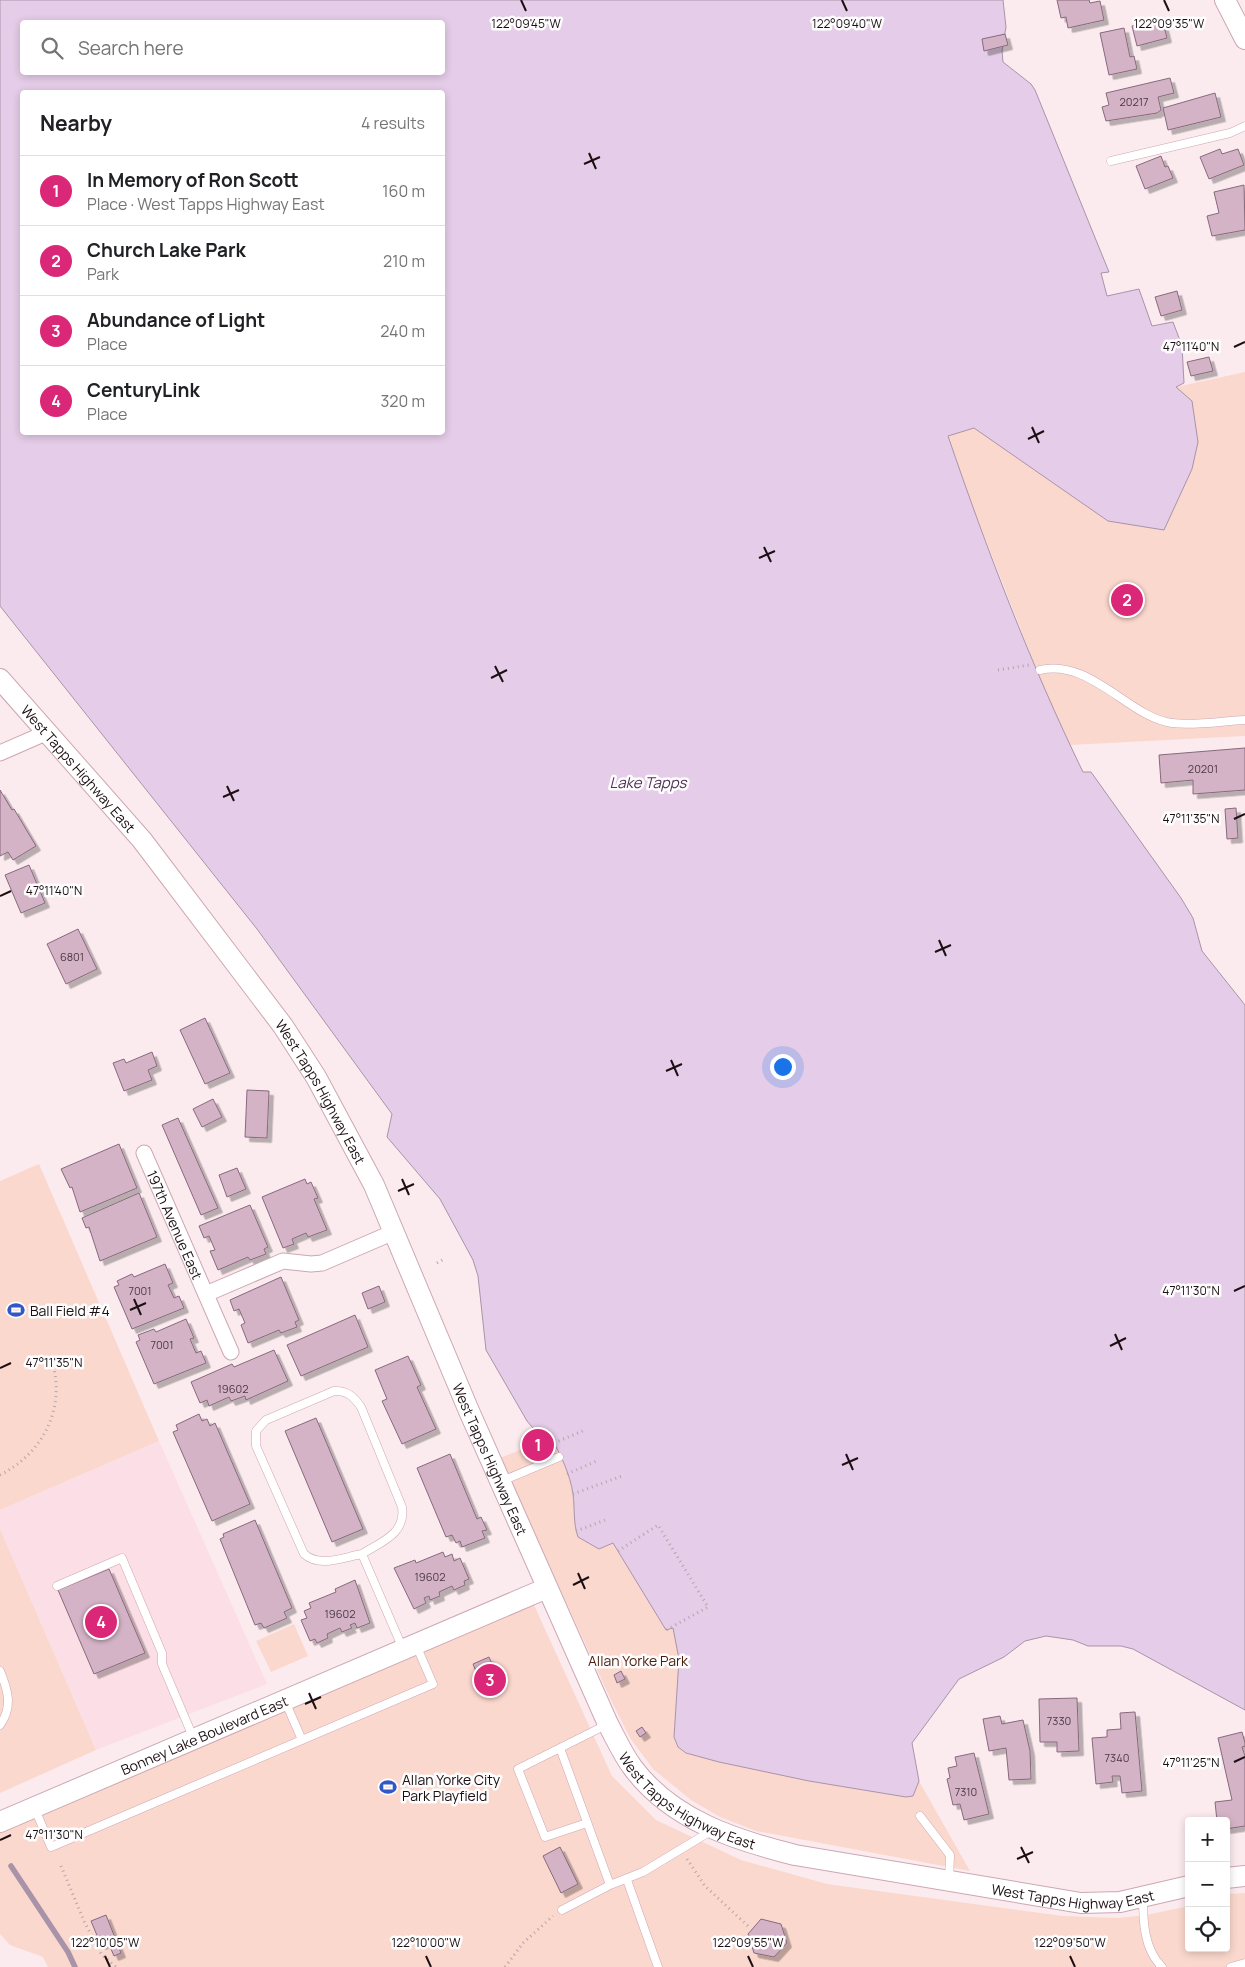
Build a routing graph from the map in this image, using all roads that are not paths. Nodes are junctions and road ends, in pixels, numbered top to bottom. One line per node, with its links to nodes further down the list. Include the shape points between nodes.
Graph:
1 (1225, 0): 2 (street)
2 (1245, 39)
3 (1245, 126): 4 (lane, via 1230,133)
4 (1111, 160)
5 (1038, 667): 7 (lane, via 1078,675 1107,687 1159,719 1172,723)
6 (0, 679): 8 (street, West Tapps Highway East)
7 (1245, 720)
8 (48, 732): 9 (street); 11 (street, West Tapps Highway East, via 142,840 283,1026 342,1122)
9 (0, 753)
10 (144, 1154): 12 (street, 197th Avenue East)
11 (394, 1232): 12 (street, 197th Avenue East, via 322,1263 283,1261); 15 (street, West Tapps Highway East)
12 (206, 1294): 13 (street, 197th Avenue East)
13 (230, 1352)
14 (559, 1457): 15 (lane)
15 (500, 1482): 18 (street, West Tapps Highway East)
16 (362, 1554): 16 (lane, via 397,1532 402,1507 361,1407 350,1394 334,1391 266,1420 256,1431 256,1446 304,1554 315,1561); 19 (lane)
17 (57, 1586): 24 (lane, via 122,1558)
18 (547, 1588): 19 (street, Bonney Lake Boulevard East); 22 (street, West Tapps Highway East)
19 (409, 1647): 21 (street, Bonney Lake Boulevard East); 25 (lane, via 433,1684)
20 (0, 1671): 23 (lane, via 9,1702)
21 (285, 1700): 24 (street, Bonney Lake Boulevard East); 25 (lane)
22 (608, 1724): 26 (lane); 31 (street, West Tapps Highway East, via 632,1767 646,1784 685,1814)
23 (0, 1725)
24 (194, 1739): 27 (street, Bonney Lake Boulevard East)
25 (302, 1740): 27 (lane, via 51,1847)
26 (560, 1748): 30 (lane); 30 (lane, via 518,1769 545,1837)
27 (34, 1807): 29 (street, Bonney Lake Boulevard East)
28 (920, 1816): 35 (lane, via 950,1855)
29 (0, 1822)
30 (587, 1823): 36 (lane)
31 (714, 1830): 34 (lane); 35 (street, West Tapps Highway East, via 795,1855)
32 (1245, 1876): 33 (street)
33 (1230, 1878)
34 (627, 1880): 36 (lane); 41 (lane)
35 (949, 1881): 38 (street, West Tapps Highway East, via 1081,1903)
36 (610, 1885): 39 (lane)
37 (1185, 1887): 38 (street, West Tapps Highway East)
38 (1143, 1898): 42 (lane, via 1147,1941)
39 (562, 1910)
40 (1245, 1963): 43 (lane)
41 (658, 1967)
42 (1162, 1967)
43 (1231, 1967)

